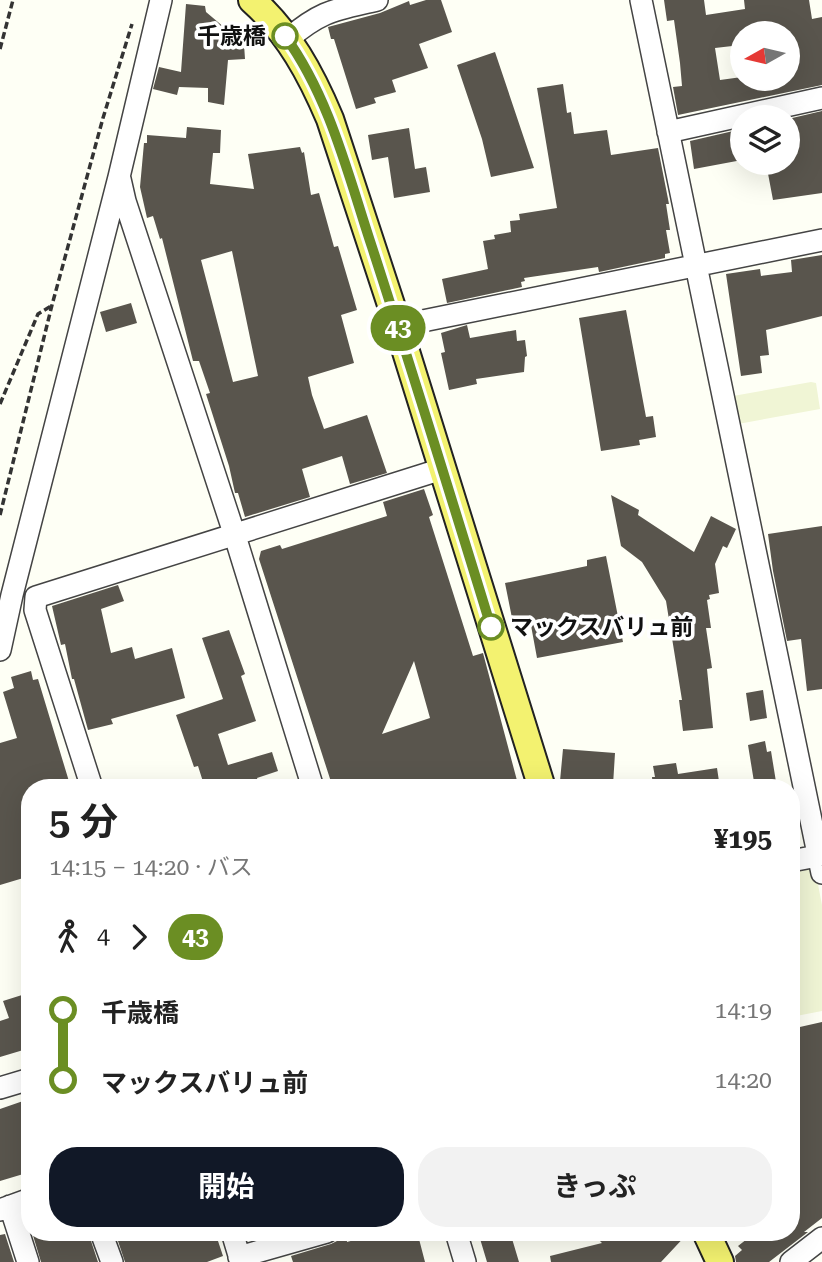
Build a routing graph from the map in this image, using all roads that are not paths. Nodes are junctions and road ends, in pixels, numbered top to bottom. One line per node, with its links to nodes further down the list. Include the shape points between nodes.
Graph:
1 (161, 0): 8 (street)
2 (252, 0): 5 (main road)
3 (377, 0): 5 (street, via 323,13)
4 (641, 0): 7 (street)
5 (288, 39): 11 (main road, via 330,119)
6 (822, 98): 7 (street)
7 (668, 132): 10 (street)
8 (120, 177): 13 (street); 14 (street)
9 (822, 240): 10 (street)
10 (695, 267): 11 (street); 19 (street)
11 (398, 326): 12 (main road)
12 (442, 469): 13 (street); 17 (main road)
13 (235, 536): 15 (street, via 36,597 35,610); 16 (street)
14 (0, 650)
15 (89, 779)
16 (310, 779)
17 (539, 779)
18 (800, 861): 19 (street)
19 (821, 861)
20 (21, 1082): 21 (street)
21 (0, 1088)
22 (13, 1205): 23 (street)
23 (21, 1234)
24 (822, 1238): 36 (street)
25 (23, 1241): 32 (street)
26 (104, 1241): 33 (street)
27 (235, 1241): 31 (street)
28 (298, 1241): 31 (street)
29 (459, 1241): 34 (street)
30 (710, 1241): 35 (main road)
31 (240, 1259)
32 (29, 1262)
33 (112, 1262)
34 (465, 1262)
35 (720, 1262)
36 (792, 1262)

